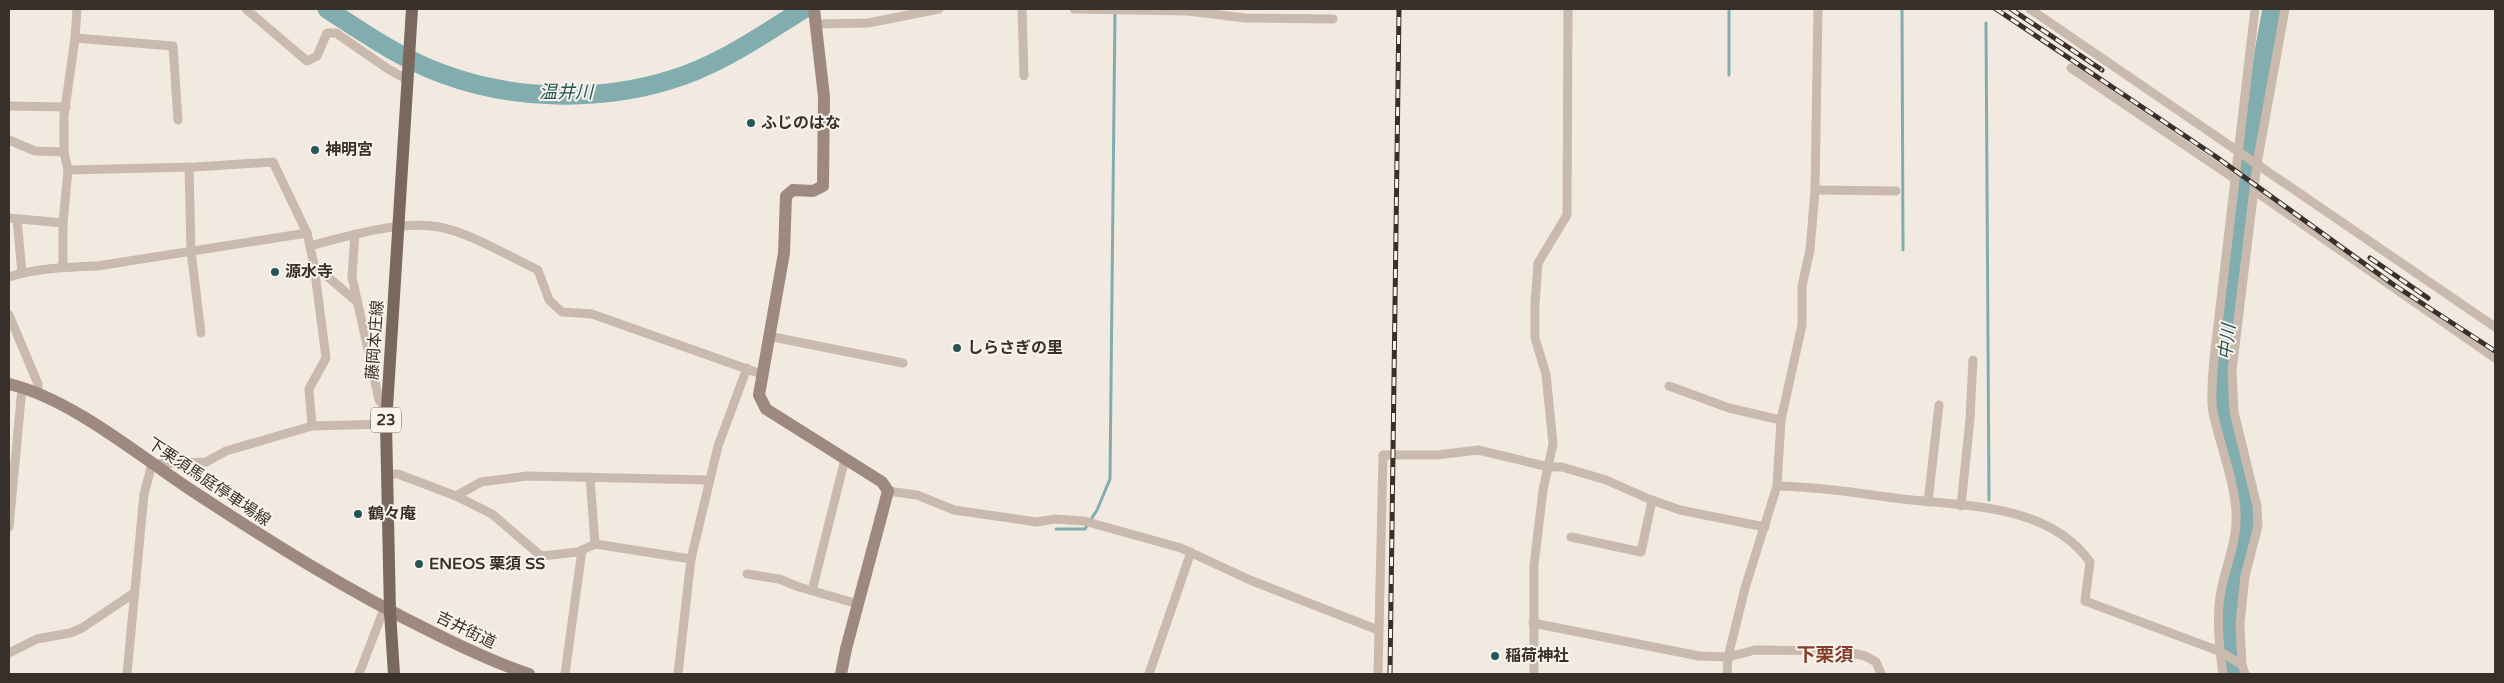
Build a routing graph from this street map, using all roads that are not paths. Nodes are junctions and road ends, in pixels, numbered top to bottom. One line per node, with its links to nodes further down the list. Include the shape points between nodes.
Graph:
1 (77, 9): 15 (street)
2 (246, 9): 17 (street, via 307,61 317,56 327,33 336,32 388,70)
3 (412, 9): 17 (main road, 藤岡本庄線 / 23)
4 (814, 9): 14 (street)
5 (939, 9): 14 (street, via 868,23)
6 (1022, 9): 18 (street)
7 (1074, 9): 13 (street)
8 (1568, 9): 64 (street, via 1567,215 1538,263 1535,302 1535,338 1546,374 1552,420 1553,444)
9 (1818, 9): 29 (street)
10 (2030, 9): 24 (street)
11 (2255, 9): 24 (street)
12 (2285, 9): 25 (street)
13 (1333, 19)
14 (814, 24): 47 (street, via 820,43 824,97 823,186 814,191 793,190 786,196 784,253)
15 (76, 38): 20 (street); 21 (street, via 173,46)
16 (2071, 68): 28 (street)
17 (408, 76): 34 (main road, 藤岡本庄線 / 23)
18 (1024, 76)
19 (9, 106): 20 (street)
20 (66, 107): 23 (street)
21 (178, 120)
22 (9, 140): 23 (street, via 35,151)
23 (64, 152): 27 (street)
24 (2239, 153): 25 (street); 28 (street)
25 (2257, 164): 31 (street); 45 (street)
26 (189, 167): 27 (street); 35 (street, via 274,162); 38 (street)
27 (68, 170): 33 (street)
28 (2235, 179): 88 (street, via 2212,390 2213,411 2233,486 2236,514 2233,544 2220,592)
29 (1815, 190): 30 (street); 59 (street, via 1810,250 1802,286 1802,325)
30 (1896, 191)
31 (2255, 191): 48 (street); 91 (street, via 2232,371 2234,412 2257,506 2258,526 2245,576 2241,614)
32 (13, 219): 33 (street); 41 (street)
33 (63, 223): 40 (street)
34 (398, 228): 36 (street); 51 (street, via 408,225 438,227 455,232 538,270 549,300 562,312 592,314); 58 (main road, 藤岡本庄線 / 23)
35 (307, 233): 37 (street); 38 (street)
36 (355, 234): 37 (street); 43 (street, via 352,277)
37 (310, 246): 39 (street)
38 (191, 251): 40 (street, via 97,266); 46 (street)
39 (314, 265): 43 (street); 61 (street, via 326,358 309,389)
40 (63, 267): 41 (street)
41 (22, 273): 42 (street)
42 (9, 277)
43 (356, 301): 58 (street, via 379,400)
44 (9, 315): 56 (street, via 38,384)
45 (2495, 327)
46 (201, 333)
47 (768, 336): 50 (street); 52 (street)
48 (2495, 358)
49 (1973, 360): 73 (street)
50 (902, 362)
51 (747, 368): 52 (street); 67 (street, via 718,446)
52 (761, 374): 62 (street, via 759,395 766,409)
53 (9, 384): 55 (street, 下栗須馬庭停車場線)
54 (1669, 386): 59 (street, via 1729,408)
55 (22, 388): 56 (street, 下栗須馬庭停車場線); 74 (street)
56 (38, 393): 63 (street, 下栗須馬庭停車場線)
57 (1939, 405): 72 (street)
58 (386, 410): 60 (main road, 藤岡本庄線 / 23)
59 (1781, 420): 68 (street)
60 (386, 424): 61 (street); 65 (main road, 藤岡本庄線 / 23)
61 (312, 426): 63 (street, via 226,451 206,462)
62 (845, 459): 69 (street, via 882,482); 82 (street)
63 (152, 464): 83 (street, via 144,494); 85 (street, 下栗須馬庭停車場線, via 270,542)
64 (1549, 467): 71 (street, via 1606,480); 86 (street, via 1534,565); 87 (street, via 1478,450 1437,455 1383,455)
65 (386, 474): 70 (street, via 398,474); 85 (main road, 藤岡本庄線 / 23)
66 (590, 477): 67 (street); 70 (street, via 527,476 481,482); 77 (street)
67 (710, 480): 80 (street)
68 (1777, 486): 72 (street, via 1811,487); 75 (street)
69 (888, 491): 79 (street, via 917,495 954,510 1027,521 1084,521); 84 (street)
70 (456, 496): 78 (street, via 492,514 541,556)
71 (1652, 500): 75 (street, via 1680,510); 76 (street, via 1640,552)
72 (1928, 502): 73 (street)
73 (1961, 506): 88 (street, via 1992,507 2061,534 2078,546 2090,562 2085,600)
74 (9, 527)
75 (1765, 527): 90 (street, via 1754,554)
76 (1571, 537)
77 (594, 544): 78 (street); 80 (street)
78 (582, 550): 96 (street)
79 (1192, 552): 87 (street, via 1250,580); 99 (street)
80 (691, 559): 97 (street)
81 (747, 574): 82 (street, via 779,579)
82 (812, 591): 84 (street)
83 (134, 593): 89 (street, via 82,628 37,640); 92 (street)
84 (858, 604): 98 (street)
85 (387, 610): 93 (street); 94 (main road, 藤岡本庄線 / 23); 95 (street, 吉井街道, via 497,664)
86 (1533, 623): 90 (street, via 1699,656); 101 (street)
87 (1378, 630): 100 (street)
88 (2219, 651): 91 (street); 104 (street)
89 (9, 653)
90 (1728, 657): 102 (street); 103 (street, via 1755,650 1844,651 1876,662)
91 (2242, 665): 105 (street)
92 (126, 674)
93 (359, 674)
94 (394, 674)
95 (529, 674)
96 (566, 674)
97 (678, 674)
98 (841, 674)
99 (1149, 674)
100 (1378, 674)
101 (1534, 674)
102 (1727, 674)
103 (1881, 674)
104 (2223, 674)
105 (2245, 674)

